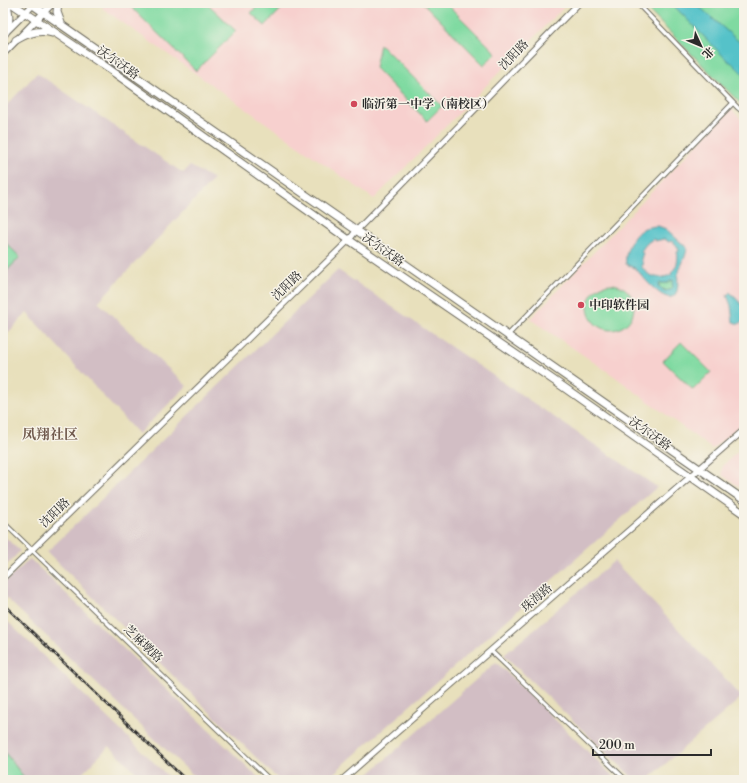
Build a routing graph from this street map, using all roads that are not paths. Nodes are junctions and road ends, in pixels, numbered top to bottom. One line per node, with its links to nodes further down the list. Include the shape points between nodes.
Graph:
1 (6, 3): 12 (highway, via 10,17)
2 (10, 3): 8 (highway, 沃尔沃路)
3 (53, 3): 9 (main road)
4 (58, 3): 11 (highway, via 58,19)
5 (579, 3): 18 (street, 沈阳路)
6 (637, 3): 16 (street)
7 (32, 4): 8 (main road); 9 (highway, 沃尔沃路)
8 (25, 13): 10 (highway, 沃尔沃路); 12 (main road)
9 (44, 13): 10 (main road); 11 (highway, 沃尔沃路)
10 (36, 20): 13 (highway, 沃尔沃路); 14 (main road)
11 (62, 25): 18 (highway, 沃尔沃路)
12 (4, 34)
13 (55, 34): 14 (highway, via 35,32); 19 (highway, 沃尔沃路, via 109,69)
14 (16, 40): 15 (main road)
15 (3, 54)
16 (733, 103): 17 (street); 20 (street)
17 (744, 113)
18 (356, 231): 19 (street, 沈阳路); 20 (highway, 沃尔沃路)
19 (349, 240): 23 (highway, 沃尔沃路); 27 (street, 沈阳路)
20 (507, 336): 22 (highway, 沃尔沃路)
21 (744, 430): 22 (street, 珠海路)
22 (699, 470): 23 (street, 珠海路); 24 (highway, 沃尔沃路)
23 (691, 477): 25 (highway, 沃尔沃路); 29 (street, 珠海路)
24 (744, 500)
25 (744, 514)
26 (3, 522): 27 (street, 芝麻墩路)
27 (32, 549): 28 (street, 沈阳路); 30 (street, 芝麻墩路)
28 (3, 578)
29 (491, 651): 31 (street, 珠海路); 32 (street)
30 (270, 780)
31 (342, 780)
32 (626, 780)

